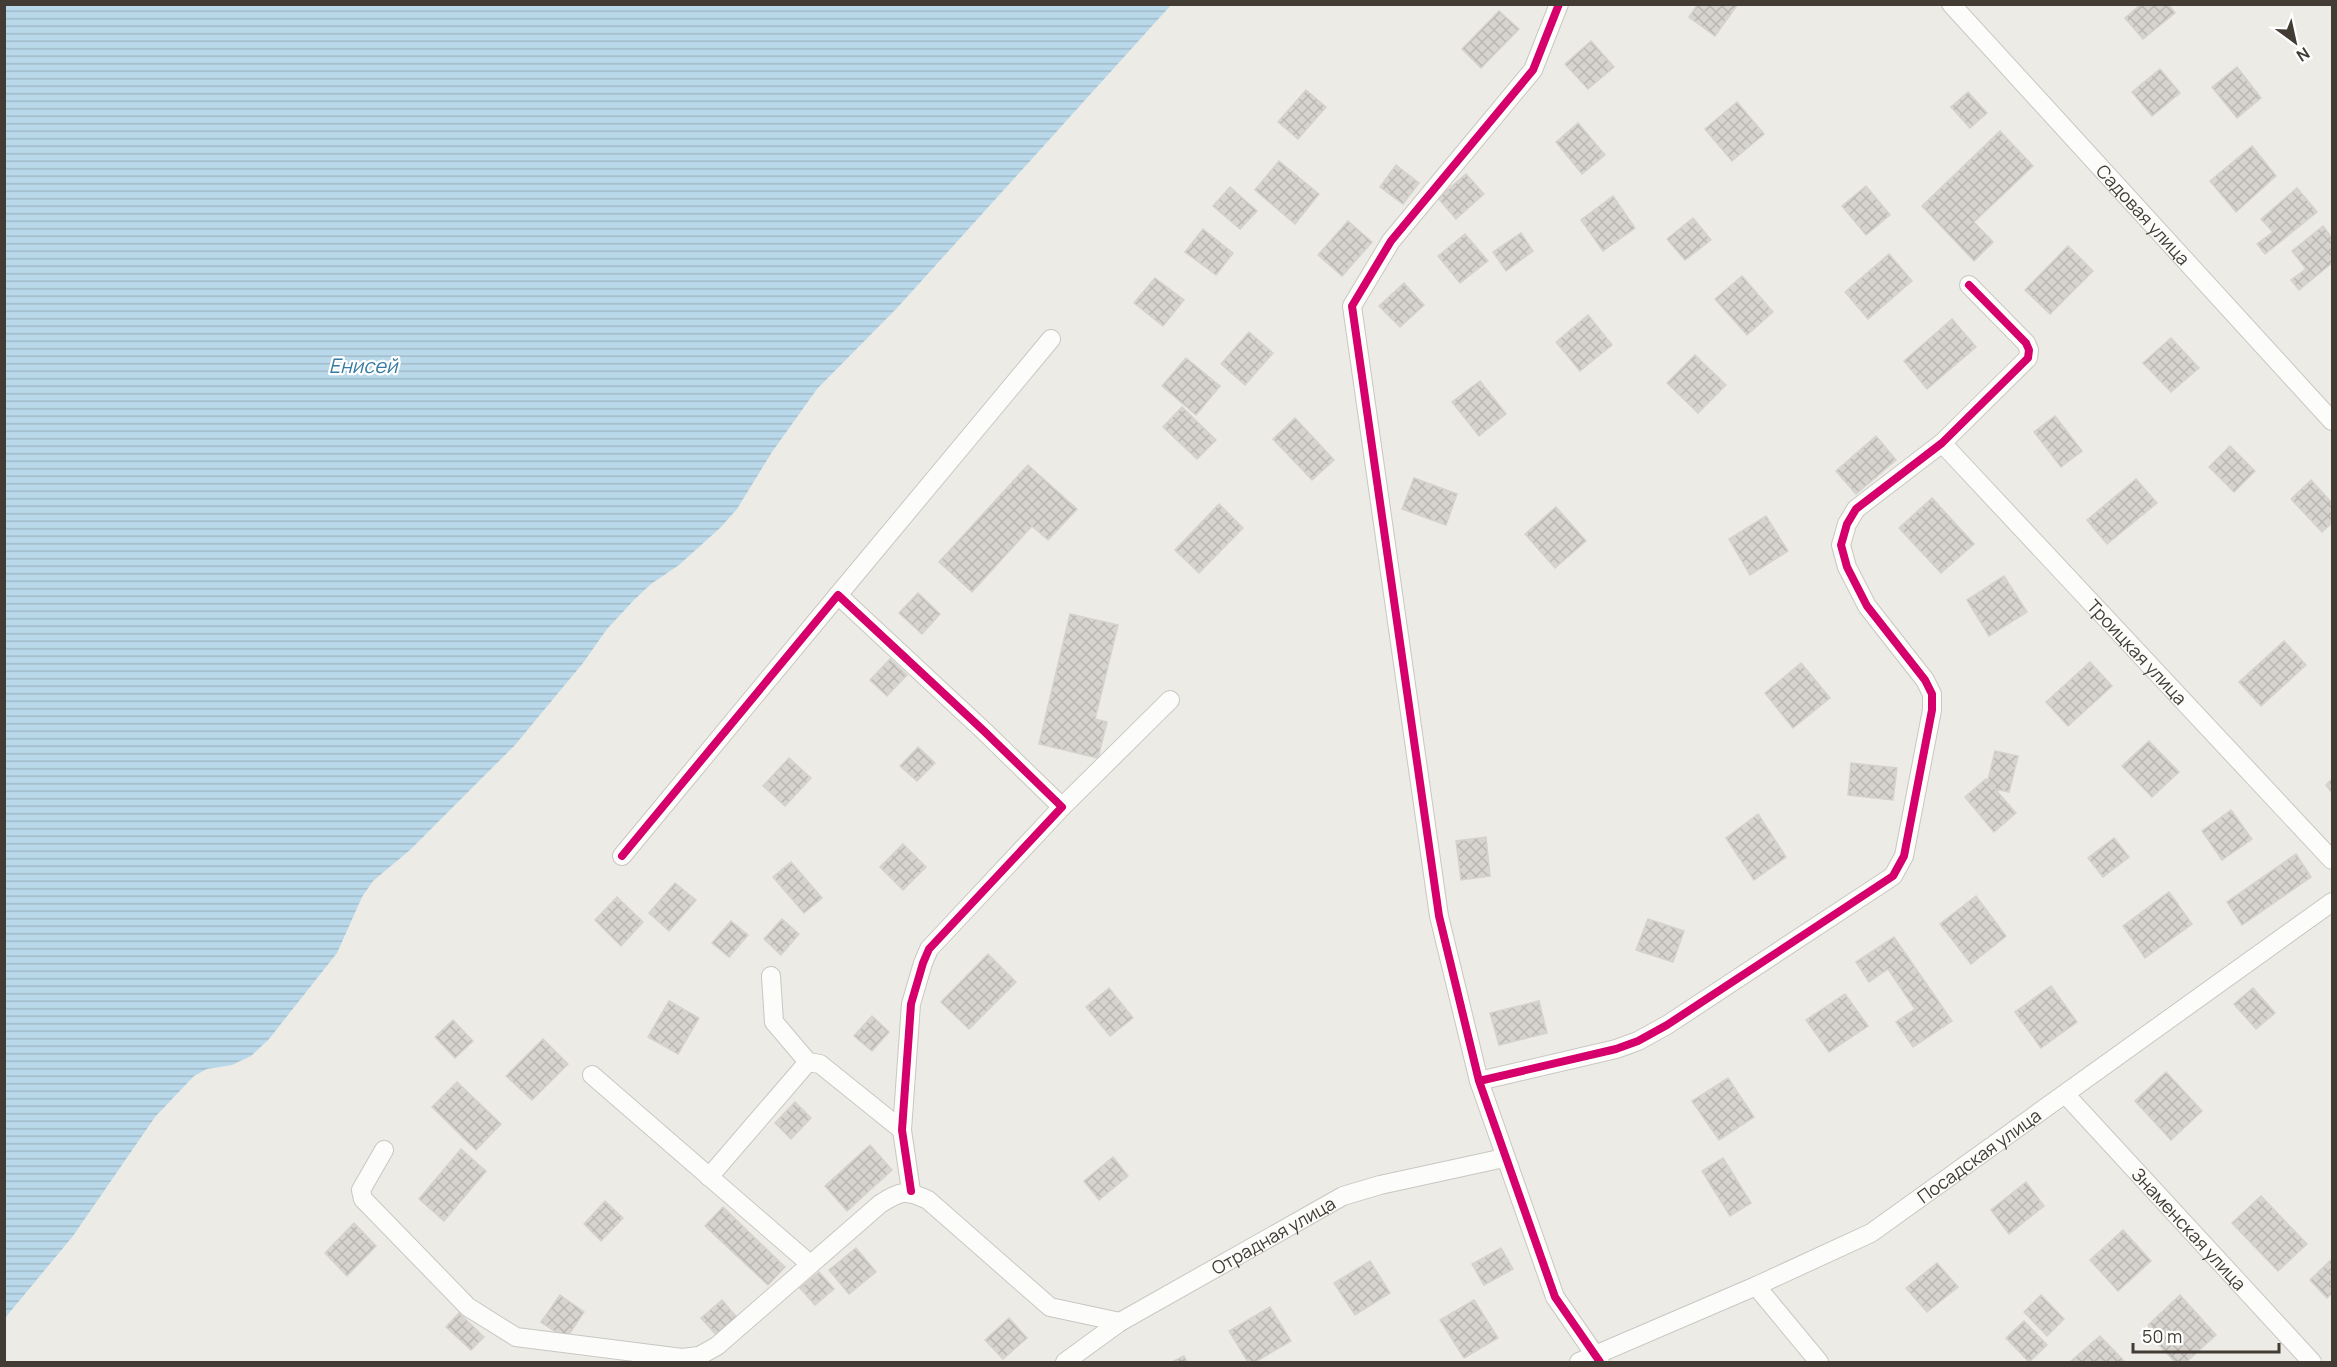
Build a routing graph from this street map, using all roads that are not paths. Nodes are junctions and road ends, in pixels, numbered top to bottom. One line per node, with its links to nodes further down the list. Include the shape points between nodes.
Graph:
1 (1559, 4): 16 (street, via 1533,70 1391,241 1352,306 1438,916)
2 (1953, 6): 5 (street, Садовая улица)
3 (1969, 285): 6 (street, via 2026,343 2028,358)
4 (1051, 339): 7 (street)
5 (2332, 421)
6 (1942, 443): 11 (street, Троицкая улица); 16 (street, via 1856,509 1841,545 1847,567 1867,606 1932,694 1904,856 1893,876 1638,1041)
7 (838, 595): 9 (street); 10 (street)
8 (1170, 700): 9 (street)
9 (1062, 807): 18 (street, via 929,949 922,963 911,1004)
10 (622, 856)
11 (2332, 861)
12 (2332, 902): 17 (street, Посадская улица)
13 (771, 976): 14 (street, via 774,1022)
14 (808, 1062): 18 (street, via 820,1064); 21 (street)
15 (592, 1075): 21 (street)
16 (1479, 1081): 20 (street)
17 (2066, 1095): 24 (street, Посадская улица, via 1871,1233); 29 (street, Знаменская улица)
18 (902, 1130): 22 (street)
19 (384, 1150): 23 (street, via 361,1190 363,1200 468,1307 516,1337 682,1358 699,1356 717,1346)
20 (1504, 1158): 25 (street, Отрадная улица, via 1343,1196); 26 (street, via 1555,1297)
21 (709, 1177): 23 (street)
22 (911, 1191): 23 (street, via 880,1204); 25 (street, via 928,1200 1050,1307)
23 (810, 1264)
24 (1756, 1286): 26 (street, Посадская улица); 28 (street)
25 (1120, 1322): 27 (street, Отрадная улица)
26 (1591, 1360)
27 (1065, 1362)
28 (1819, 1362)
29 (2312, 1362)

